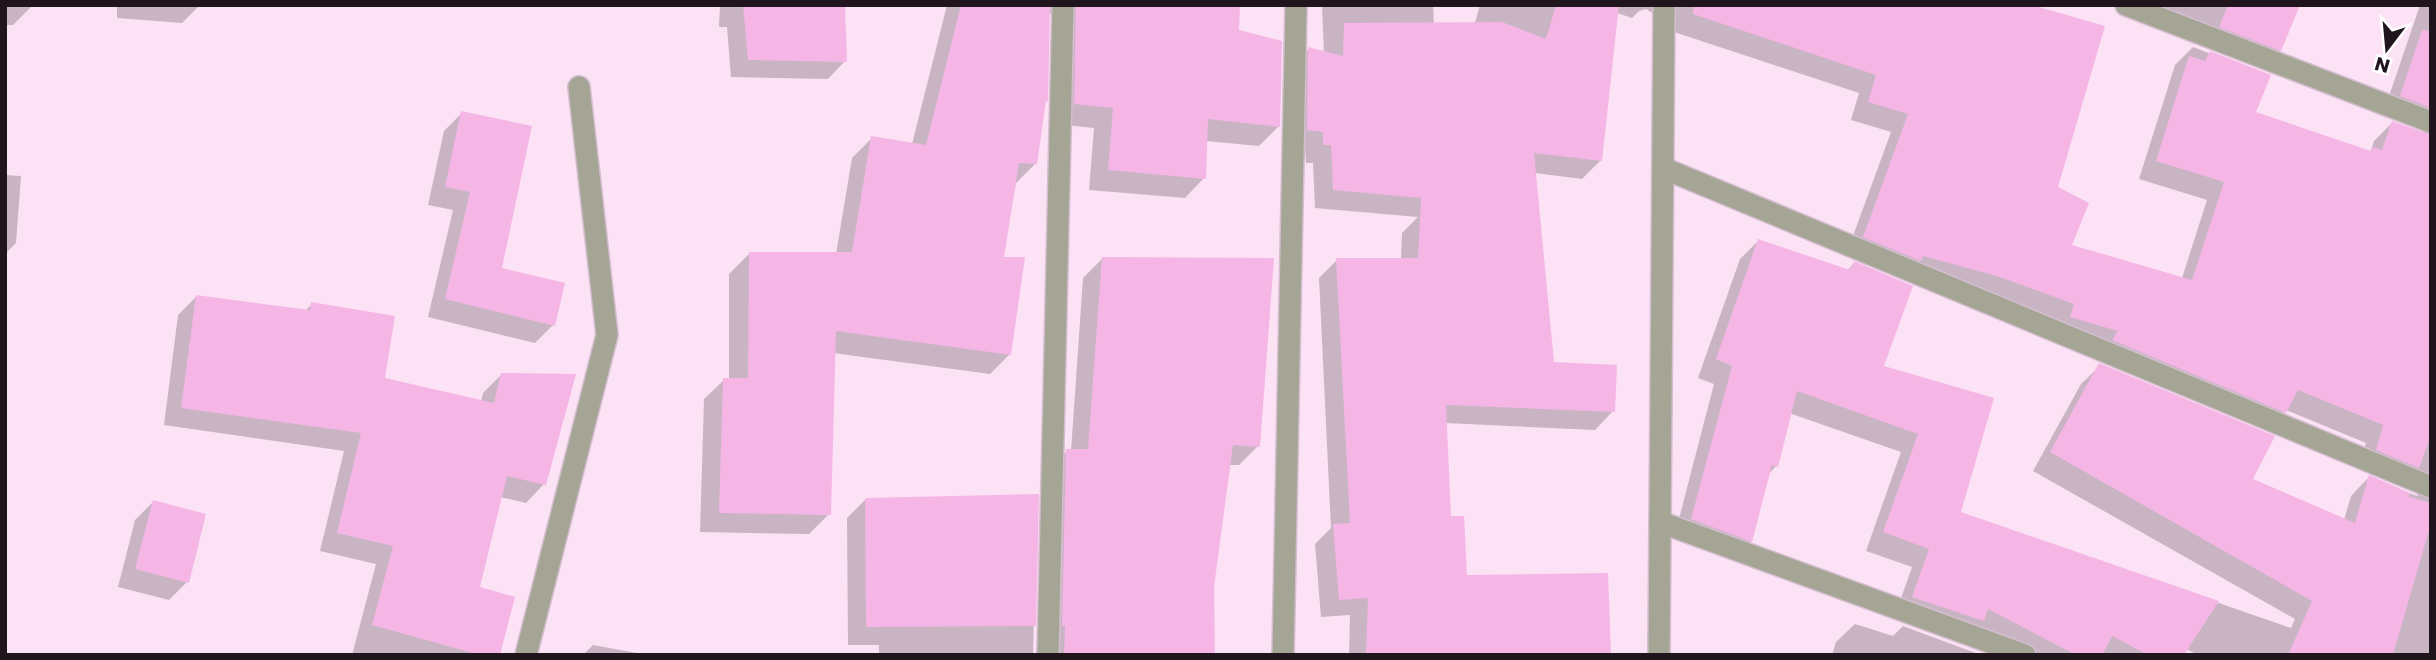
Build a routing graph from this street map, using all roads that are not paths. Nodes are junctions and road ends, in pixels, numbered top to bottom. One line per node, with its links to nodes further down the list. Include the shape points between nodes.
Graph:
1 (1063, 5): 11 (street)
2 (1296, 5): 12 (street)
3 (1664, 5): 7 (street)
4 (2126, 5): 6 (street)
5 (579, 87): 10 (street, via 607,335)
6 (2431, 122)
7 (1663, 168): 8 (street); 9 (street)
8 (2431, 487)
9 (1660, 522): 13 (street); 14 (street)
10 (526, 655)
11 (1048, 655)
12 (1283, 655)
13 (1659, 655)
14 (2025, 655)

